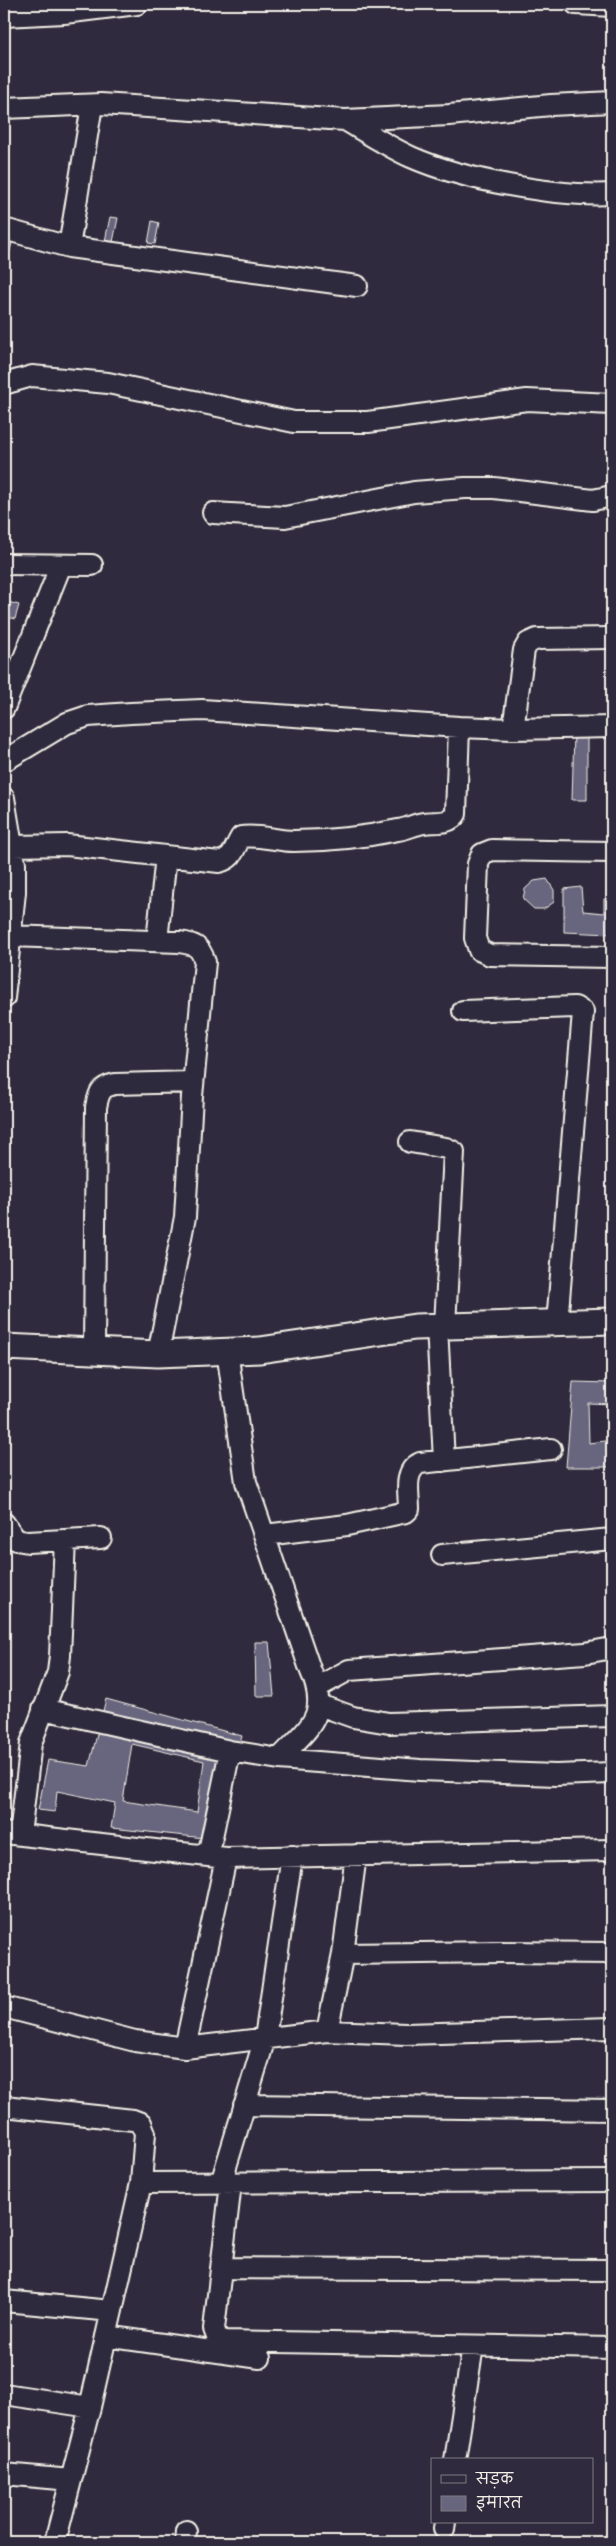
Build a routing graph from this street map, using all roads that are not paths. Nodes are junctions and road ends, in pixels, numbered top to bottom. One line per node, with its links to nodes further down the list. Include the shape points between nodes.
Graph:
1 (137, 4): 4 (street)
2 (576, 4): 3 (street)
3 (612, 6)
4 (4, 16)
5 (612, 102): 8 (street)
6 (92, 105): 7 (street); 8 (street); 11 (street)
7 (4, 108)
8 (345, 120): 9 (street, via 412,158 468,176 553,192)
9 (612, 194)
10 (4, 229): 11 (street)
11 (69, 247): 12 (street)
12 (357, 286)
13 (4, 384): 14 (street, via 32,376 108,383 294,422 368,422 527,400)
14 (612, 404)
15 (612, 496): 16 (street, via 593,500 494,488 465,488 414,492 285,517)
16 (214, 513)
17 (4, 564): 18 (street)
18 (61, 565): 19 (street); 21 (street)
19 (92, 565)
20 (612, 638): 24 (street, via 537,639 528,643 524,650)
21 (4, 708)
22 (459, 727): 24 (street); 25 (street, via 202,710 88,716 67,723); 29 (street, via 457,805 453,818 444,822 333,839 293,841 249,836 241,838 228,860 219,862)
23 (612, 727): 24 (street)
24 (514, 729)
25 (4, 760)
26 (4, 798): 27 (street)
27 (13, 846): 29 (street, via 67,845); 30 (street, via 15,892)
28 (612, 852): 32 (street, via 492,850 482,854 478,864 475,938 479,950 490,955)
29 (166, 856): 31 (street)
30 (10, 936): 31 (street); 33 (street)
31 (157, 941): 35 (street, via 192,943 201,949 204,962)
32 (612, 957)
33 (4, 998)
34 (463, 1011): 38 (street, via 575,1007 583,1012)
35 (193, 1082): 41 (street, via 114,1084 104,1086 99,1092 96,1107); 43 (street, via 185,1217)
36 (410, 1142): 39 (street, via 454,1152)
37 (612, 1321): 38 (main road)
38 (557, 1323): 39 (main road)
39 (441, 1326): 42 (main road); 45 (street)
40 (4, 1346): 41 (main road)
41 (94, 1351): 43 (main road)
42 (227, 1352): 43 (main road); 47 (street, via 246,1482)
43 (158, 1354)
44 (551, 1449): 45 (street)
45 (444, 1461): 47 (street, via 413,1466 408,1474 409,1509 406,1512 347,1526)
46 (4, 1523): 50 (street, via 16,1540)
47 (264, 1535): 53 (street)
48 (101, 1538): 50 (street)
49 (612, 1539): 51 (street)
50 (65, 1540): 54 (street, via 60,1656 58,1672)
51 (442, 1555)
52 (612, 1648): 53 (street, via 585,1653 349,1670)
53 (319, 1696): 55 (street, via 353,1718 389,1723); 57 (street, via 314,1721)
54 (44, 1709): 56 (street); 59 (street, via 31,1743)
55 (612, 1716)
56 (230, 1751): 57 (street); 63 (street)
57 (280, 1760): 58 (street, via 556,1775)
58 (612, 1772)
59 (12, 1834): 63 (street)
60 (612, 1850): 61 (street)
61 (356, 1855): 62 (street); 65 (street)
62 (292, 1856): 63 (street); 69 (street)
63 (217, 1857): 70 (street)
64 (612, 1953): 65 (street)
65 (342, 1954): 68 (street)
66 (4, 2007): 70 (street, via 135,2040)
67 (612, 2028): 68 (street, via 406,2034)
68 (327, 2031): 69 (street)
69 (265, 2038): 70 (street); 71 (street)
70 (185, 2048)
71 (244, 2105): 73 (street); 76 (street)
72 (4, 2106): 75 (street, via 141,2123 145,2133)
73 (612, 2110)
74 (612, 2181): 76 (street)
75 (141, 2183): 76 (street); 80 (street)
76 (226, 2183): 77 (street)
77 (221, 2268): 78 (street); 82 (street, via 214,2329)
78 (612, 2270)
79 (4, 2301): 80 (street)
80 (112, 2311): 81 (street)
81 (106, 2336): 82 (street); 87 (street)
82 (216, 2344): 83 (street, via 223,2341); 85 (street)
83 (473, 2346): 84 (street); 88 (street)
84 (612, 2348)
85 (260, 2358)
86 (4, 2394): 87 (street)
87 (90, 2407): 90 (street)
88 (454, 2458)
89 (4, 2474): 90 (street)
90 (72, 2480): 91 (street)
91 (56, 2542)

